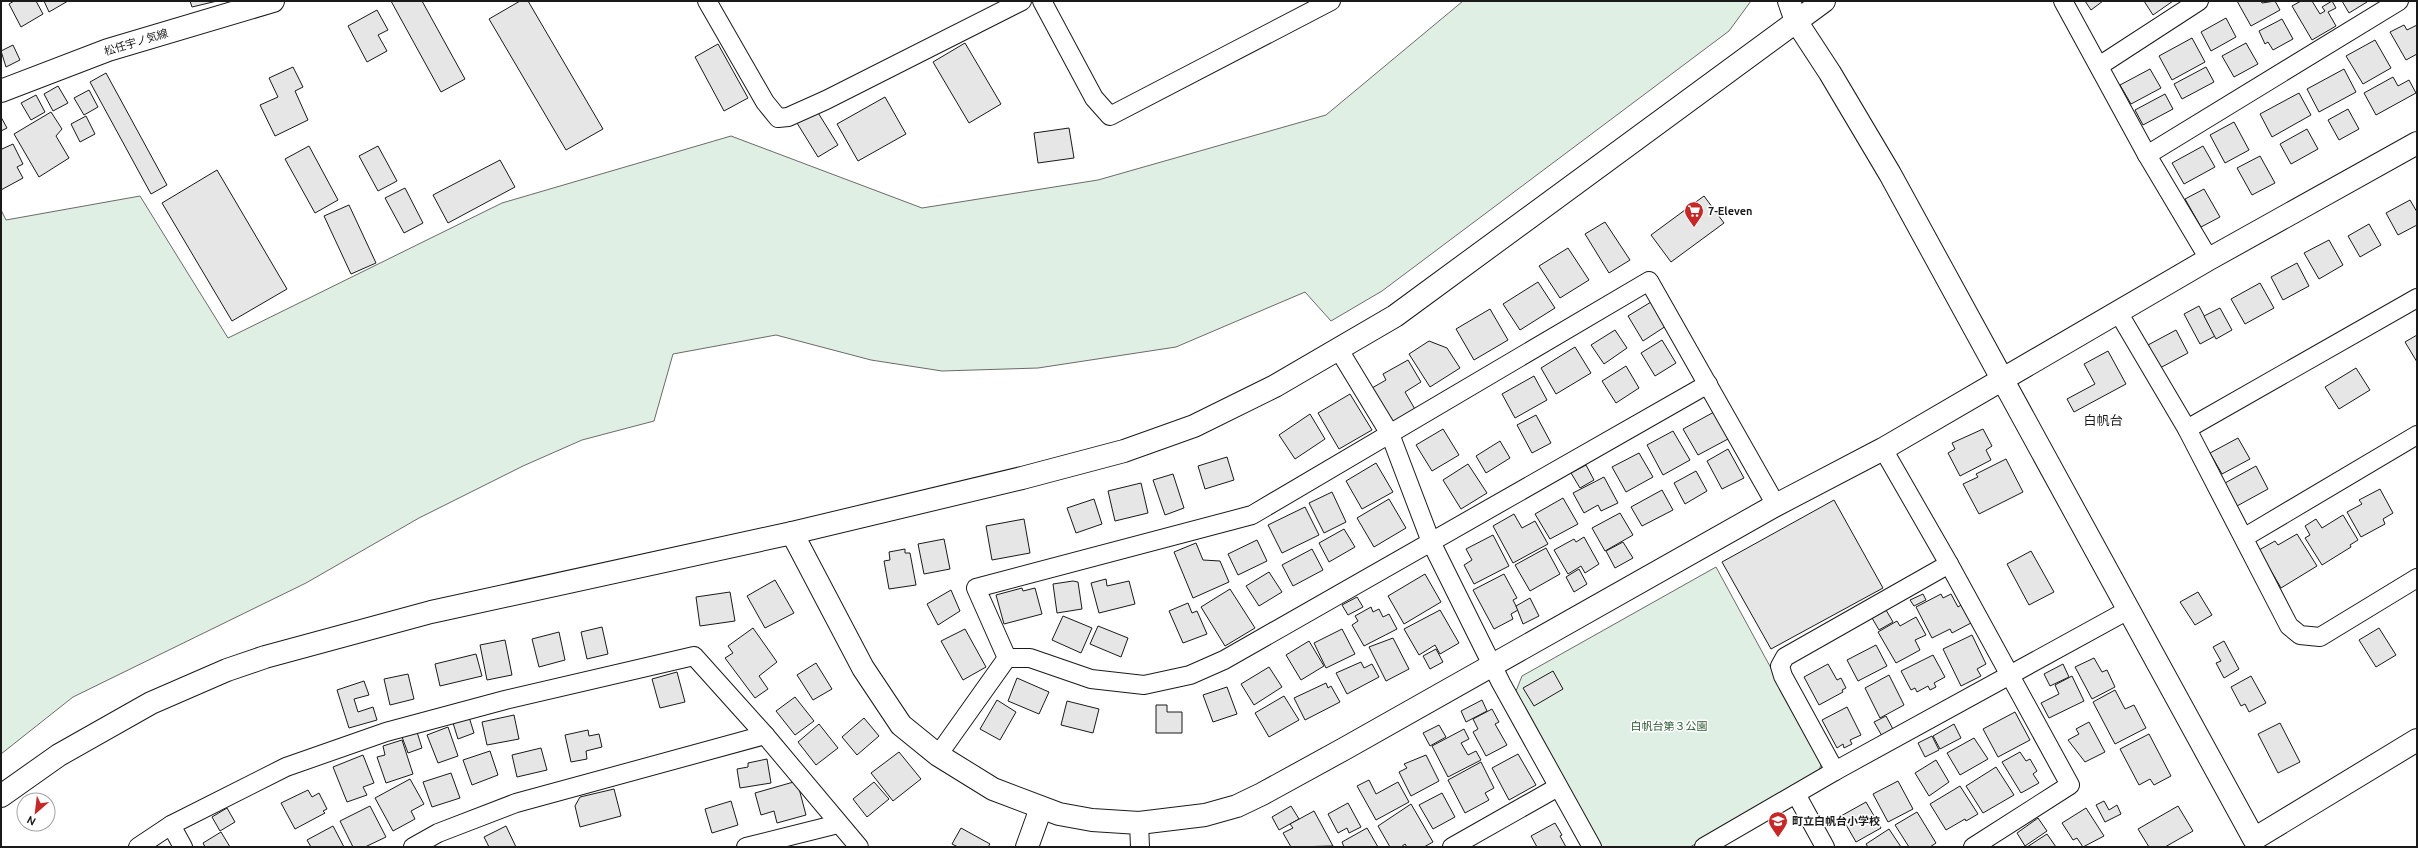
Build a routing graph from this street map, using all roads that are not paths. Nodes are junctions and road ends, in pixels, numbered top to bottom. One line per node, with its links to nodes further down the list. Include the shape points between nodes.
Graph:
1 (273, 1): 12 (street, 松任宇ノ気線, via 108,50)
2 (707, 1): 3 (street, via 765,102 778,118 826,100)
3 (1022, 1)
4 (1042, 1): 5 (street, via 1094,98 1110,116)
5 (1331, 1)
6 (1824, 1): 10 (street)
7 (2063, 1): 11 (street)
8 (2199, 1): 11 (street)
9 (2399, 1): 14 (street)
10 (1792, 11): 18 (street, via 1395,316); 19 (street, via 1890,174)
11 (2099, 66): 14 (street)
12 (1, 91)
13 (2417, 142): 15 (street)
14 (2147, 155): 15 (street)
15 (2209, 259): 17 (street)
16 (2417, 298): 21 (street)
17 (2118, 312): 19 (street); 21 (street)
18 (1338, 350): 22 (street); 26 (street, via 1194,426 1124,452)
19 (2002, 378): 24 (street); 31 (street)
20 (1708, 384): 22 (street, via 1649,281); 25 (street); 28 (street)
21 (2187, 429): 27 (street)
22 (1390, 434): 28 (street); 32 (street, via 1252,515 976,588)
23 (2417, 435): 27 (street)
24 (1883, 449): 25 (street); 29 (street)
25 (1776, 505): 33 (street)
26 (792, 533): 37 (street, via 863,668 901,724); 41 (street, via 431,612 265,657 145,706 59,755)
27 (2245, 536): 30 (street, via 2290,626 2300,635 2320,637)
28 (1431, 542): 32 (street, via 1224,660 1190,675 1144,685 1090,680 1030,658); 33 (street)
29 (1949, 564): 34 (street); 38 (street, via 1785,657 1780,666)
30 (2417, 578)
31 (2130, 609): 34 (street); 46 (street)
32 (1006, 658): 37 (street)
33 (1492, 666): 39 (street); 44 (street, via 1237,806 1205,815)
34 (2009, 676): 38 (street); 58 (street, via 2070,785)
35 (765, 735): 43 (street); 45 (street, via 694,656 505,700 386,732 286,767); 49 (street, via 516,803 438,833)
36 (2417, 740): 46 (street)
37 (938, 755): 42 (street, via 993,789)
38 (1835, 771): 40 (street)
39 (1558, 787): 54 (street); 55 (street)
40 (1796, 794): 56 (street); 57 (street)
41 (1, 796)
42 (1041, 808): 44 (street, via 1092,820); 52 (street)
43 (838, 824): 50 (street); 51 (street)
44 (1139, 824): 53 (street)
45 (171, 825): 47 (street); 48 (street)
46 (2251, 844)
47 (138, 847)
48 (183, 847)
49 (413, 847)
50 (746, 847)
51 (859, 847)
52 (1027, 847)
53 (1140, 847)
54 (1452, 847)
55 (1592, 847)
56 (1704, 847)
57 (1825, 847)
58 (1973, 847)

